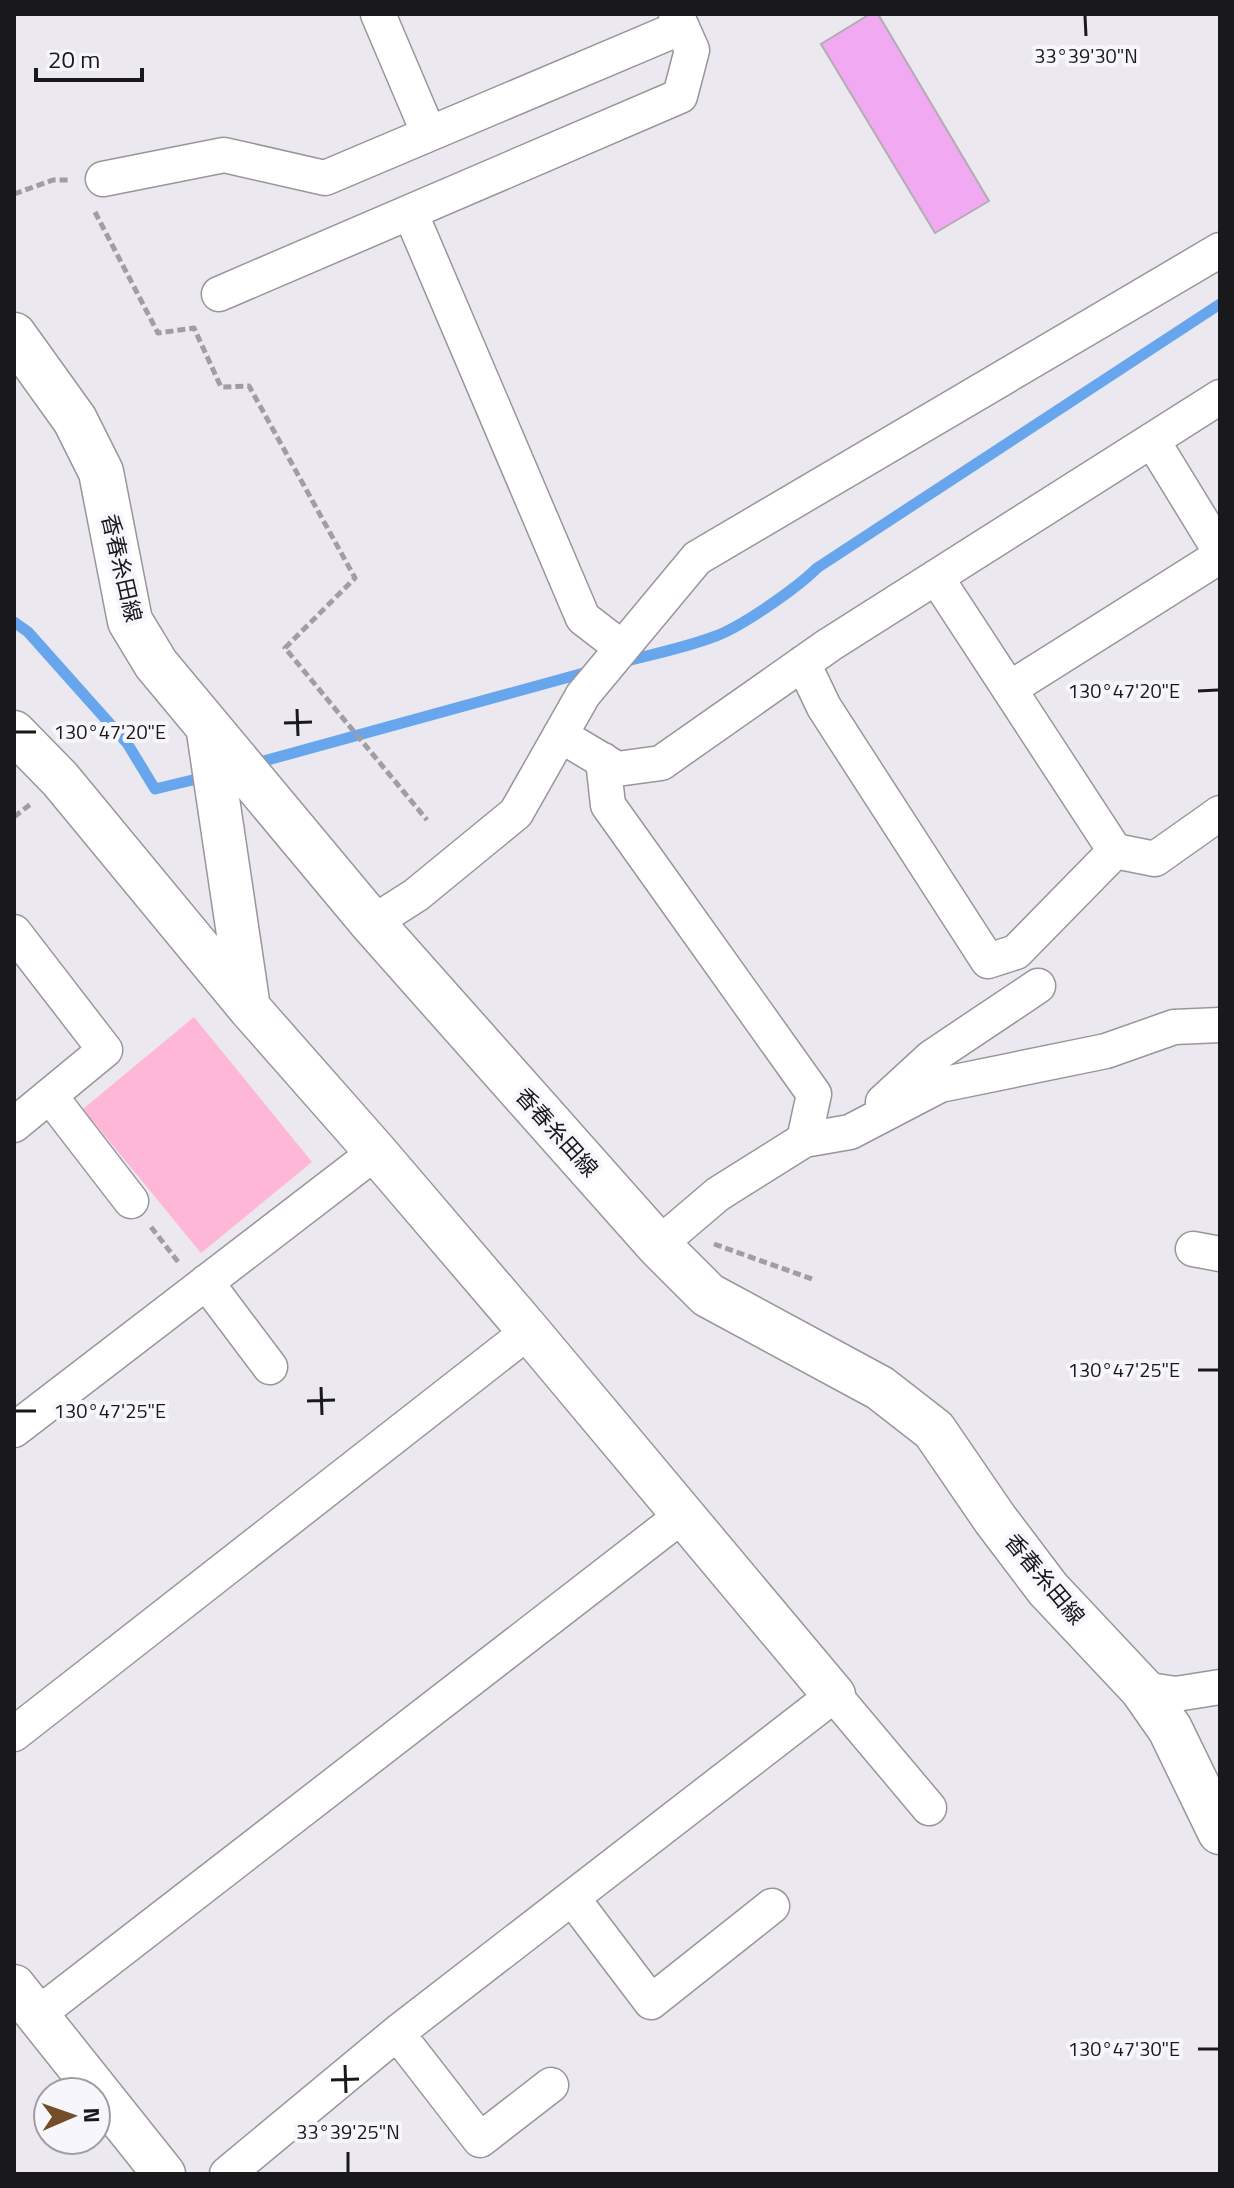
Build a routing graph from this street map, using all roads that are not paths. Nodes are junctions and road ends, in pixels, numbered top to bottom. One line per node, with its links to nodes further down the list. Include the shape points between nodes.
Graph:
1 (378, 14): 3 (street)
2 (679, 20): 3 (street); 5 (street, via 692,50 680,96)
3 (429, 134): 4 (street, via 325,178 224,155)
4 (96, 191)
5 (410, 212): 7 (street); 13 (street, via 583,618)
6 (1220, 250): 13 (street, via 697,558)
7 (219, 294)
8 (14, 335): 16 (main road, 香春糸田線, via 75,420 101,472 130,621 156,664)
9 (1220, 397): 10 (street)
10 (1152, 440): 11 (street); 12 (street)
11 (1220, 554): 15 (street)
12 (936, 577): 14 (street); 15 (street)
13 (622, 648): 18 (street, via 583,695)
14 (803, 663): 19 (street, via 661,763 617,769); 21 (street, via 824,707 988,961 1016,952)
15 (1009, 689): 21 (street)
16 (207, 725): 22 (main road, 香春糸田線); 25 (street)
17 (14, 732): 25 (street, via 60,779)
18 (560, 735): 19 (street); 22 (street, via 516,813 416,895)
19 (603, 760): 30 (street, via 608,805 814,1094)
20 (1220, 813): 21 (street, via 1155,859)
21 (1115, 851)
22 (372, 923): 33 (main road, 香春糸田線)
23 (14, 932): 27 (street, via 105,1050)
24 (1038, 986): 29 (street, via 932,1057)
25 (250, 1009): 31 (street)
26 (1220, 1025): 29 (street, via 1174,1027 1106,1051 940,1085)
27 (50, 1096): 28 (street); 32 (street)
28 (14, 1125)
29 (850, 1132): 30 (street)
30 (804, 1140): 33 (street, via 718,1194)
31 (376, 1152): 34 (street); 35 (street)
32 (131, 1201)
33 (667, 1238): 40 (main road, 香春糸田線, via 708,1295 880,1388 934,1430 1048,1589)
34 (202, 1285): 36 (street); 37 (street)
35 (529, 1331): 38 (street); 42 (street)
36 (270, 1367)
37 (14, 1430)
38 (684, 1514): 41 (street); 47 (street)
39 (1220, 1687): 40 (street, via 1176,1694)
40 (1142, 1689): 44 (main road, 香春糸田線, via 1170,1729)
41 (834, 1695): 43 (street); 45 (street)
42 (14, 1734)
43 (929, 1808)
44 (1220, 1832)
45 (573, 1899): 46 (street, via 651,2002); 48 (street)
46 (772, 1906)
47 (26, 2000): 50 (street)
48 (397, 2033): 49 (street, via 480,2140); 51 (street)
49 (551, 2085)
50 (164, 2174)
51 (227, 2174)

